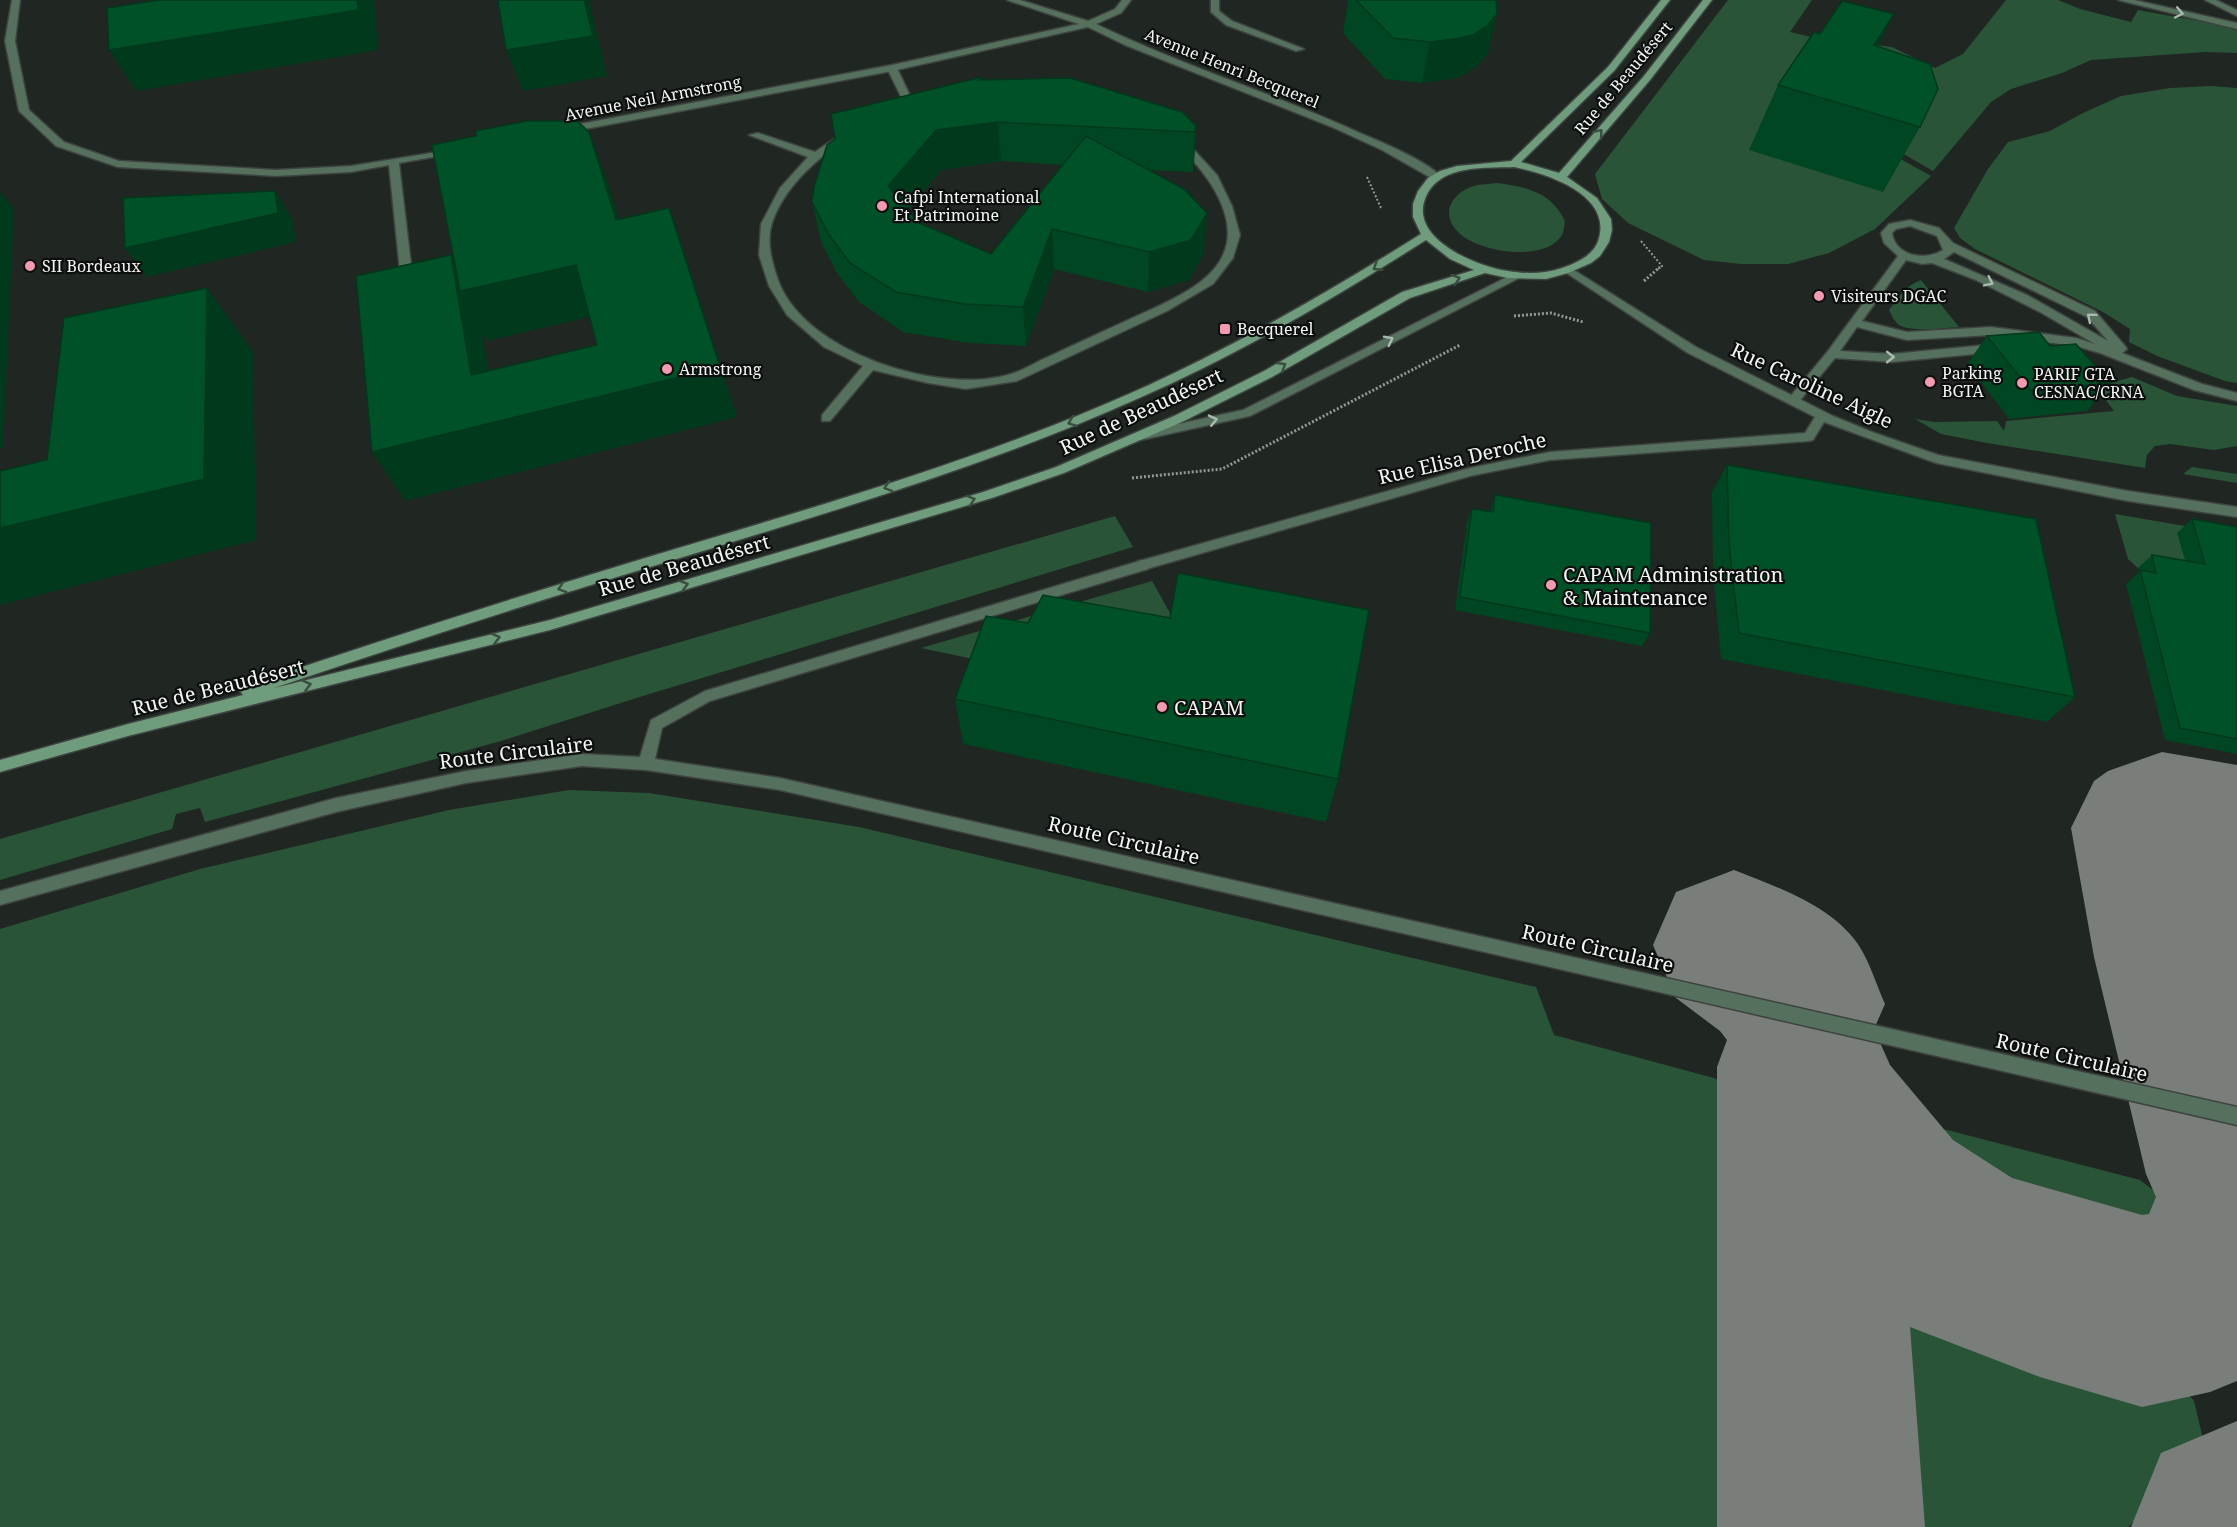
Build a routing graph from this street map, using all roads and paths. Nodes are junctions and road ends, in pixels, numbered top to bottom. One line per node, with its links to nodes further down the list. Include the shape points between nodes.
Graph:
1 (16, 0): 19 (street, via 10,42 24,111 60,144 118,164 200,170 276,173)
2 (1011, 0): 10 (street, Avenue Henri Becquerel)
3 (1127, 0): 10 (street, Avenue Neil Armstrong, via 1118,11)
4 (1215, 0): 12 (street, via 1215,12 1229,22)
5 (1666, 0): 20 (main road, Rue de Beaudésert, via 1611,69)
6 (1708, 0): 22 (main road, Rue de Beaudésert, one-way to 6)
7 (2122, 0): 11 (street, one-way to 11)
8 (2209, 0): 9 (street)
9 (2237, 13)
10 (1089, 24): 13 (street, Avenue Neil Armstrong); 21 (street, Avenue Henri Becquerel, via 1335,125)
11 (2237, 26)
12 (1299, 49)
13 (892, 68): 14 (street); 15 (street, Avenue Neil Armstrong)
14 (910, 106): 18 (street, via 840,139); 35 (street, via 1006,92 1048,92 1089,96 1127,111 1163,130 1213,177 1235,236 1228,258 1209,282 1163,308 1013,378 966,384)
15 (552, 132)
16 (754, 135): 18 (street)
17 (465, 149): 19 (street)
18 (816, 156): 35 (street, via 784,190 766,224 764,255 775,286 791,312 828,344)
19 (394, 162): 30 (street)
20 (1514, 164): 21 (main road, Rue de Beaudésert, via 1472,165); 22 (main road, Rue de Beaudésert)
21 (1437, 177): 23 (main road, via 1420,193 1416,214)
22 (1561, 177): 28 (main road, Rue de Beaudésert, via 1589,194 1605,214 1607,236 1595,256)
23 (1426, 236): 27 (main road, Rue de Beaudésert, via 1450,256); 42 (main road, Rue de Beaudésert, one-way to 42, via 1369,273 1238,346 1159,385 1021,442)
24 (1949, 245): 25 (street, via 1946,239 1922,225 1891,226 1885,237); 26 (street, via 1944,257); 34 (street, one-way to 24, via 2091,314)
25 (1904, 255): 26 (street); 31 (street)
26 (1935, 260): 34 (street, one-way to 34, via 1971,273 2063,318)
27 (1484, 270): 29 (main road, Rue de Beaudésert); 40 (main road, Rue de Beaudésert, one-way to 27, via 1268,374 1406,295)
28 (1569, 270): 29 (main road, Rue de Beaudésert); 37 (street, Rue Caroline Aigle, via 1692,350)
29 (1517, 275): 40 (street, one-way to 29, via 1246,412)
30 (406, 281)
31 (1854, 323): 32 (street, via 1907,336 1991,331); 33 (street)
32 (2030, 337): 33 (street, one-way to 32, via 1892,358 2004,347); 34 (street, via 2076,342)
33 (1832, 354): 37 (street)
34 (2130, 360): 36 (street, via 2198,387)
35 (870, 365): 39 (street)
36 (2237, 397)
37 (1793, 401): 38 (street, Rue Caroline Aigle)
38 (1822, 416): 41 (street, Rue Caroline Aigle, via 1936,459 2128,496); 43 (street, Rue Elisa Deroche, via 1809,437 1550,456 1470,472 845,653 705,697 656,724)
39 (826, 418)
40 (1135, 437): 42 (main road, Rue de Beaudésert, one-way to 40, via 550,625 954,506 1060,470)
41 (2237, 512)
42 (128, 730): 44 (main road)
43 (646, 764): 45 (street, Route Circulaire, via 582,760 466,777 336,805); 46 (street, Route Circulaire, via 780,783)
44 (0, 766)
45 (0, 898)
46 (2237, 1116)

